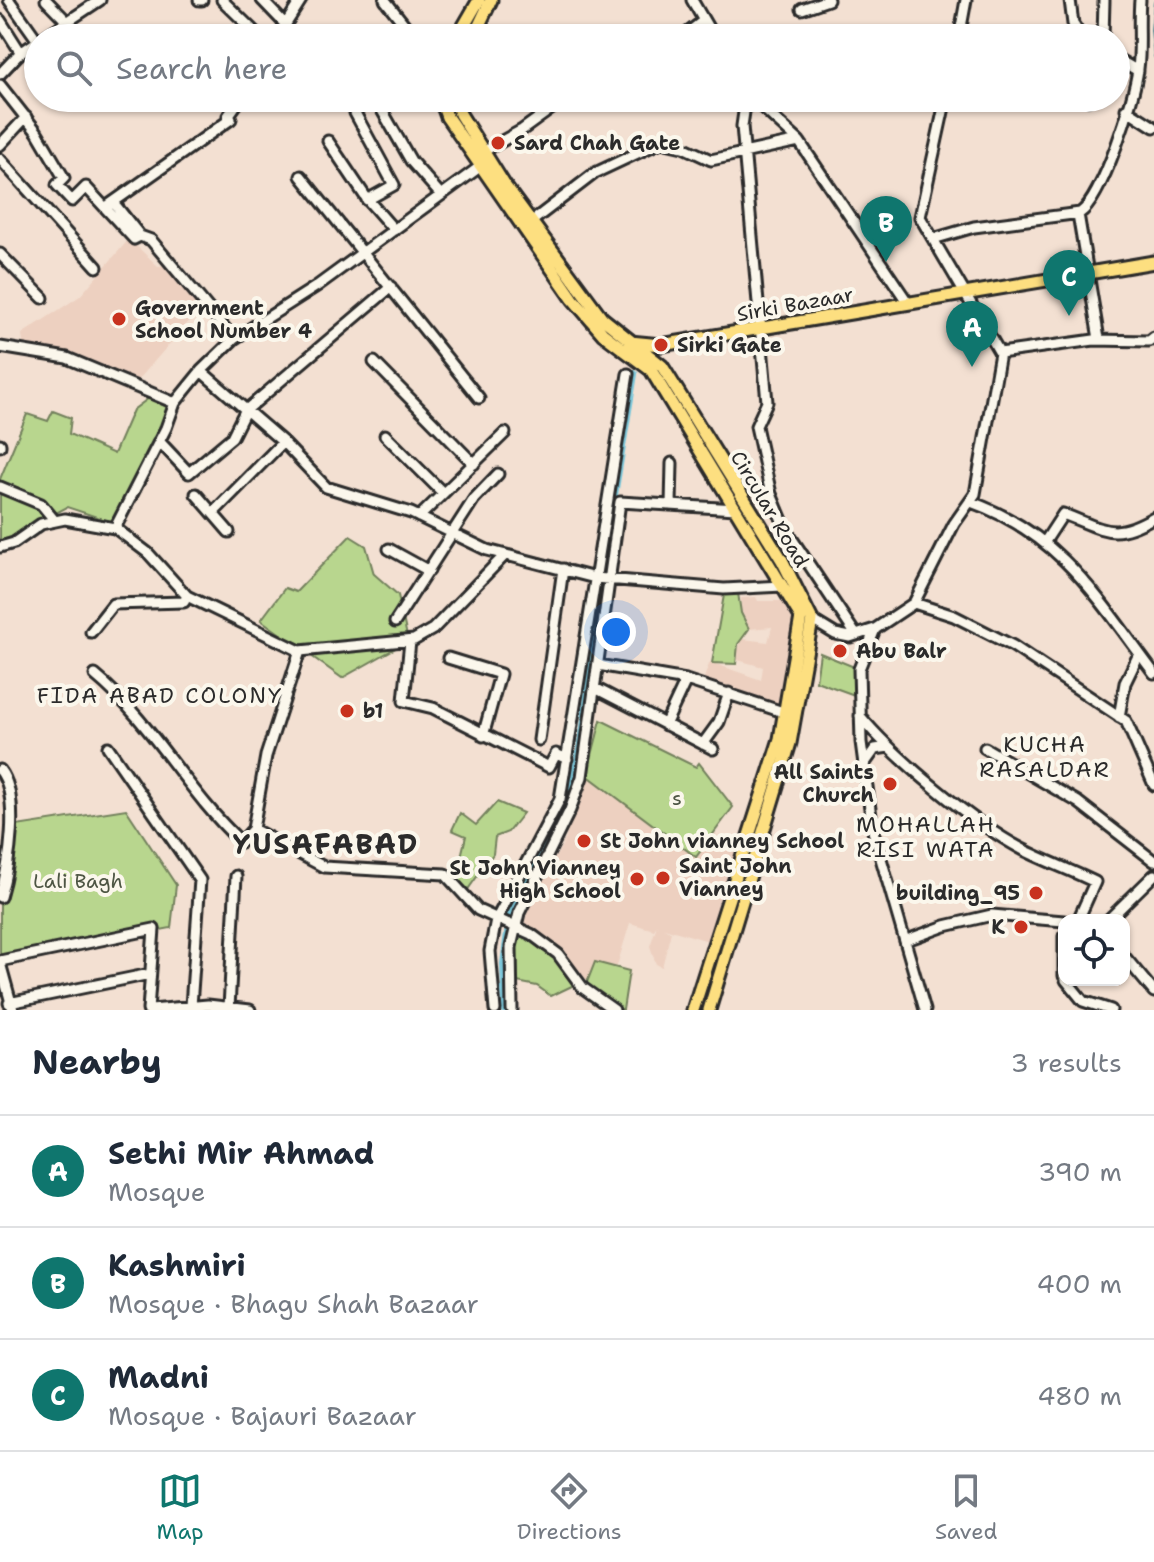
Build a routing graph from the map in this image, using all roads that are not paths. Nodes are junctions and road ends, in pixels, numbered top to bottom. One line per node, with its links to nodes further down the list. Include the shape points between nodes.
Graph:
1 (7, 0): 15 (street); 20 (street)
2 (46, 0): 18 (street)
3 (100, 0): 18 (street)
4 (222, 0): 23 (street)
5 (262, 0): 24 (street)
6 (301, 0): 25 (street)
7 (385, 0): 26 (street)
8 (692, 0): 19 (street)
9 (828, 0): 16 (street)
10 (966, 0): 31 (street)
11 (1070, 0): 32 (street)
12 (1104, 0): 33 (street)
13 (1140, 0): 37 (street)
14 (484, 2): 27 (main road); 28 (main road)
15 (0, 4)
16 (802, 9)
17 (0, 20): 35 (street)
18 (69, 21): 21 (street); 22 (street)
19 (703, 21): 29 (street); 30 (street)
20 (27, 24)
21 (64, 24)
22 (71, 24)
23 (247, 24)
24 (285, 24)
25 (287, 24)
26 (404, 24)
27 (468, 24)
28 (477, 24)
29 (699, 24)
30 (705, 24)
31 (962, 24)
32 (1073, 24)
33 (1103, 24)
34 (24, 51): 35 (street)
35 (21, 53): 38 (street)
36 (1130, 66): 37 (street)
37 (1138, 71): 40 (street)
38 (0, 74)
39 (0, 85): 52 (street)
40 (1130, 96)
41 (231, 112): 64 (street, via 231,119)
42 (355, 112): 63 (street, via 394,185)
43 (383, 112): 62 (street, via 411,161)
44 (445, 112): 60 (main road)
45 (459, 112): 57 (main road, Circular Road)
46 (547, 112): 57 (street)
47 (742, 112): 58 (street)
48 (767, 112): 55 (street)
49 (943, 112): 68 (street, via 920,217)
50 (1125, 112): 65 (street, via 1103,184)
51 (1130, 112): 53 (street)
52 (26, 117): 56 (street); 64 (street, via 64,178 57,185 72,201 86,187)
53 (1154, 127)
54 (328, 141): 63 (street)
55 (799, 141): 58 (street); 78 (street)
56 (0, 145)
57 (484, 151): 66 (main road, Circular Road)
58 (747, 152): 66 (street, via 711,160 661,142 595,173); 79 (street)
59 (0, 159): 72 (street)
60 (481, 166): 62 (street); 76 (main road)
61 (301, 176): 69 (street)
62 (441, 195): 67 (street)
63 (367, 200): 67 (street)
64 (109, 205): 81 (street, via 134,239 151,240)
65 (1078, 214): 68 (street, via 974,227); 73 (street)
66 (531, 222): 76 (main road, Circular Road)
67 (394, 230): 69 (street)
68 (933, 239): 75 (street)
69 (363, 252): 74 (street); 81 (street)
70 (0, 254): 77 (street)
71 (1154, 262): 73 (main road, Sirki Bazaar)
72 (97, 267)
73 (1089, 272): 75 (main road, Sirki Bazaar); 82 (street)
74 (391, 287): 90 (street); 92 (street)
75 (966, 292): 78 (main road, Sirki Bazaar); 85 (street)
76 (578, 295): 84 (main road, Circular Road)
77 (43, 298)
78 (908, 303): 79 (main road, Sirki Bazaar)
79 (761, 328): 84 (main road, Sirki Bazaar); 128 (street, via 767,402 756,426 771,494 786,530)
80 (1154, 337): 82 (street)
81 (234, 339): 88 (street)
82 (1099, 339): 85 (street)
83 (0, 347): 91 (street, via 67,358)
84 (627, 347): 87 (main road, Circular Road)
85 (1000, 353): 103 (street)
86 (374, 362): 98 (street)
87 (654, 366): 105 (main road); 124 (main road, Circular Road, via 782,560)
88 (201, 371): 91 (street); 92 (street)
89 (628, 374): 119 (street)
90 (479, 398)
91 (175, 403): 95 (street)
92 (245, 411): 95 (street, via 232,437 189,473); 96 (street)
93 (505, 433): 98 (street)
94 (385, 435): 101 (street)
95 (159, 441): 110 (street)
96 (283, 442): 106 (street); 107 (street, via 326,487)
97 (672, 463): 104 (street)
98 (474, 464): 101 (street)
99 (498, 474): 112 (street, via 474,499)
100 (0, 487): 109 (street, via 41,504)
101 (443, 493): 107 (street)
102 (196, 494): 106 (street)
103 (971, 502): 113 (street); 123 (street)
104 (671, 505): 105 (street); 120 (street, via 620,502)
105 (736, 509): 121 (main road)
106 (213, 513): 111 (street)
107 (419, 517): 112 (street)
108 (1154, 517): 113 (street, via 1117,533 1063,514)
109 (55, 521): 110 (street); 114 (street)
110 (115, 528): 122 (street, via 148,553)
111 (229, 532)
112 (454, 533): 116 (street); 118 (street)
113 (1046, 540): 131 (street)
114 (0, 547)
115 (389, 549): 118 (street)
116 (504, 556): 117 (street); 129 (street, via 433,629)
117 (563, 569): 119 (street); 144 (street)
118 (429, 571): 125 (street)
119 (595, 578): 120 (street); 150 (street)
120 (609, 579): 121 (street, via 724,589); 133 (street)
121 (783, 586): 124 (main road)
122 (187, 596): 127 (street, via 184,602 113,604); 130 (street)
123 (914, 603): 126 (street); 141 (street, via 954,616 1013,646)
124 (806, 618): 128 (street, via 835,634); 139 (main road); 179 (main road, via 790,743)
125 (395, 622)
126 (875, 629): 128 (street); 140 (street, via 859,669)
127 (91, 632)
128 (856, 635)
129 (410, 641): 130 (street); 143 (street, via 404,701 433,708)
130 (300, 651): 154 (street, via 266,756)
131 (1139, 654): 134 (street); 141 (street, via 1128,673)
132 (448, 658): 143 (street, via 500,674)
133 (598, 665): 136 (street); 137 (street)
134 (1154, 673)
135 (95, 675): 154 (street, via 131,706 212,816 241,842)
136 (686, 680): 138 (street); 142 (street)
137 (595, 688): 142 (street); 163 (street, via 582,777)
138 (729, 693): 139 (street); 145 (street, via 719,722)
139 (786, 713): 178 (main road)
140 (860, 716): 147 (street); 151 (street)
141 (1119, 717): 153 (street, via 1131,726)
142 (665, 725): 145 (street)
143 (483, 736): 150 (street, via 549,767 556,754)
144 (539, 740)
145 (703, 744): 149 (street)
146 (108, 747): 171 (street, via 200,880)
147 (889, 747): 151 (street, via 875,749); 159 (street, via 992,830 1095,882)
148 (985, 748): 155 (street, via 1078,802)
149 (713, 749)
150 (567, 759): 161 (street, via 560,799)
151 (864, 764): 164 (street, via 873,831)
152 (0, 770): 158 (street, via 11,835)
153 (1154, 785)
154 (253, 829): 161 (street, via 324,867 445,874 478,910)
155 (1154, 861)
156 (1154, 875): 160 (street)
157 (236, 876): 172 (street)
158 (0, 897)
159 (1081, 914)
160 (1114, 914)
161 (496, 920): 163 (street); 175 (street, via 490,951)
162 (1058, 920): 164 (street, via 992,915)
163 (515, 928): 176 (street); 177 (street, via 558,954 583,988)
164 (907, 940): 180 (street)
165 (0, 962): 167 (street, via 154,929); 170 (street)
166 (1130, 963): 169 (street)
167 (150, 974): 170 (street); 173 (street)
168 (1071, 986): 181 (street, via 1083,1001)
169 (1154, 992)
170 (11, 1006)
171 (191, 1006): 172 (street); 173 (street)
172 (229, 1008): 174 (street)
173 (150, 1010)
174 (250, 1010)
175 (495, 1010)
176 (512, 1010)
177 (614, 1010)
178 (693, 1010)
179 (709, 1010)
180 (925, 1010)
181 (1111, 1010)

